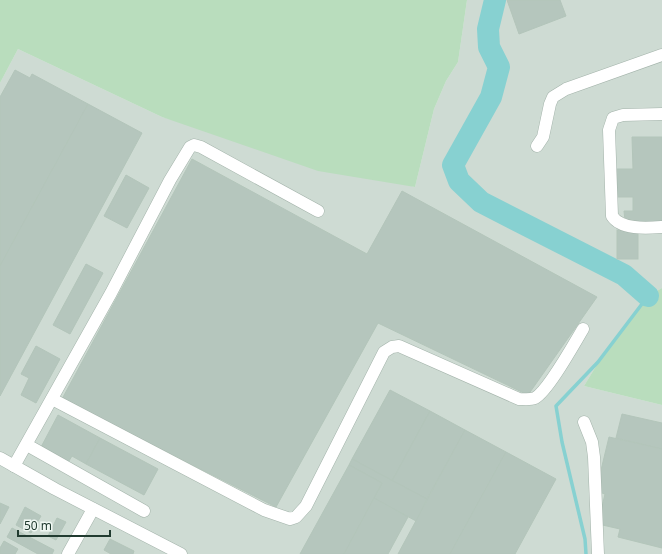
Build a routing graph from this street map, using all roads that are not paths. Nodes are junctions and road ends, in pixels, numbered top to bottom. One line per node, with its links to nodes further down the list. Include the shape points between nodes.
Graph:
1 (662, 55): 3 (lane, via 553,97 543,137)
2 (662, 114): 5 (lane, via 623,115 613,118 609,130 612,216 616,221 626,225)
3 (537, 146)
4 (318, 211): 7 (lane, via 201,147 191,146 170,180)
5 (662, 227)
6 (583, 329): 7 (lane, via 540,395 533,399 512,397 399,346 384,352 306,506 296,517 290,519 264,510)
7 (52, 399): 9 (lane)
8 (584, 422): 16 (lane, via 592,442 594,457)
9 (27, 445): 11 (lane); 13 (lane)
10 (0, 458): 11 (lane)
11 (14, 466): 12 (lane)
12 (93, 509): 14 (lane); 15 (lane)
13 (144, 511)
14 (178, 553)
15 (68, 554)
16 (598, 554)

